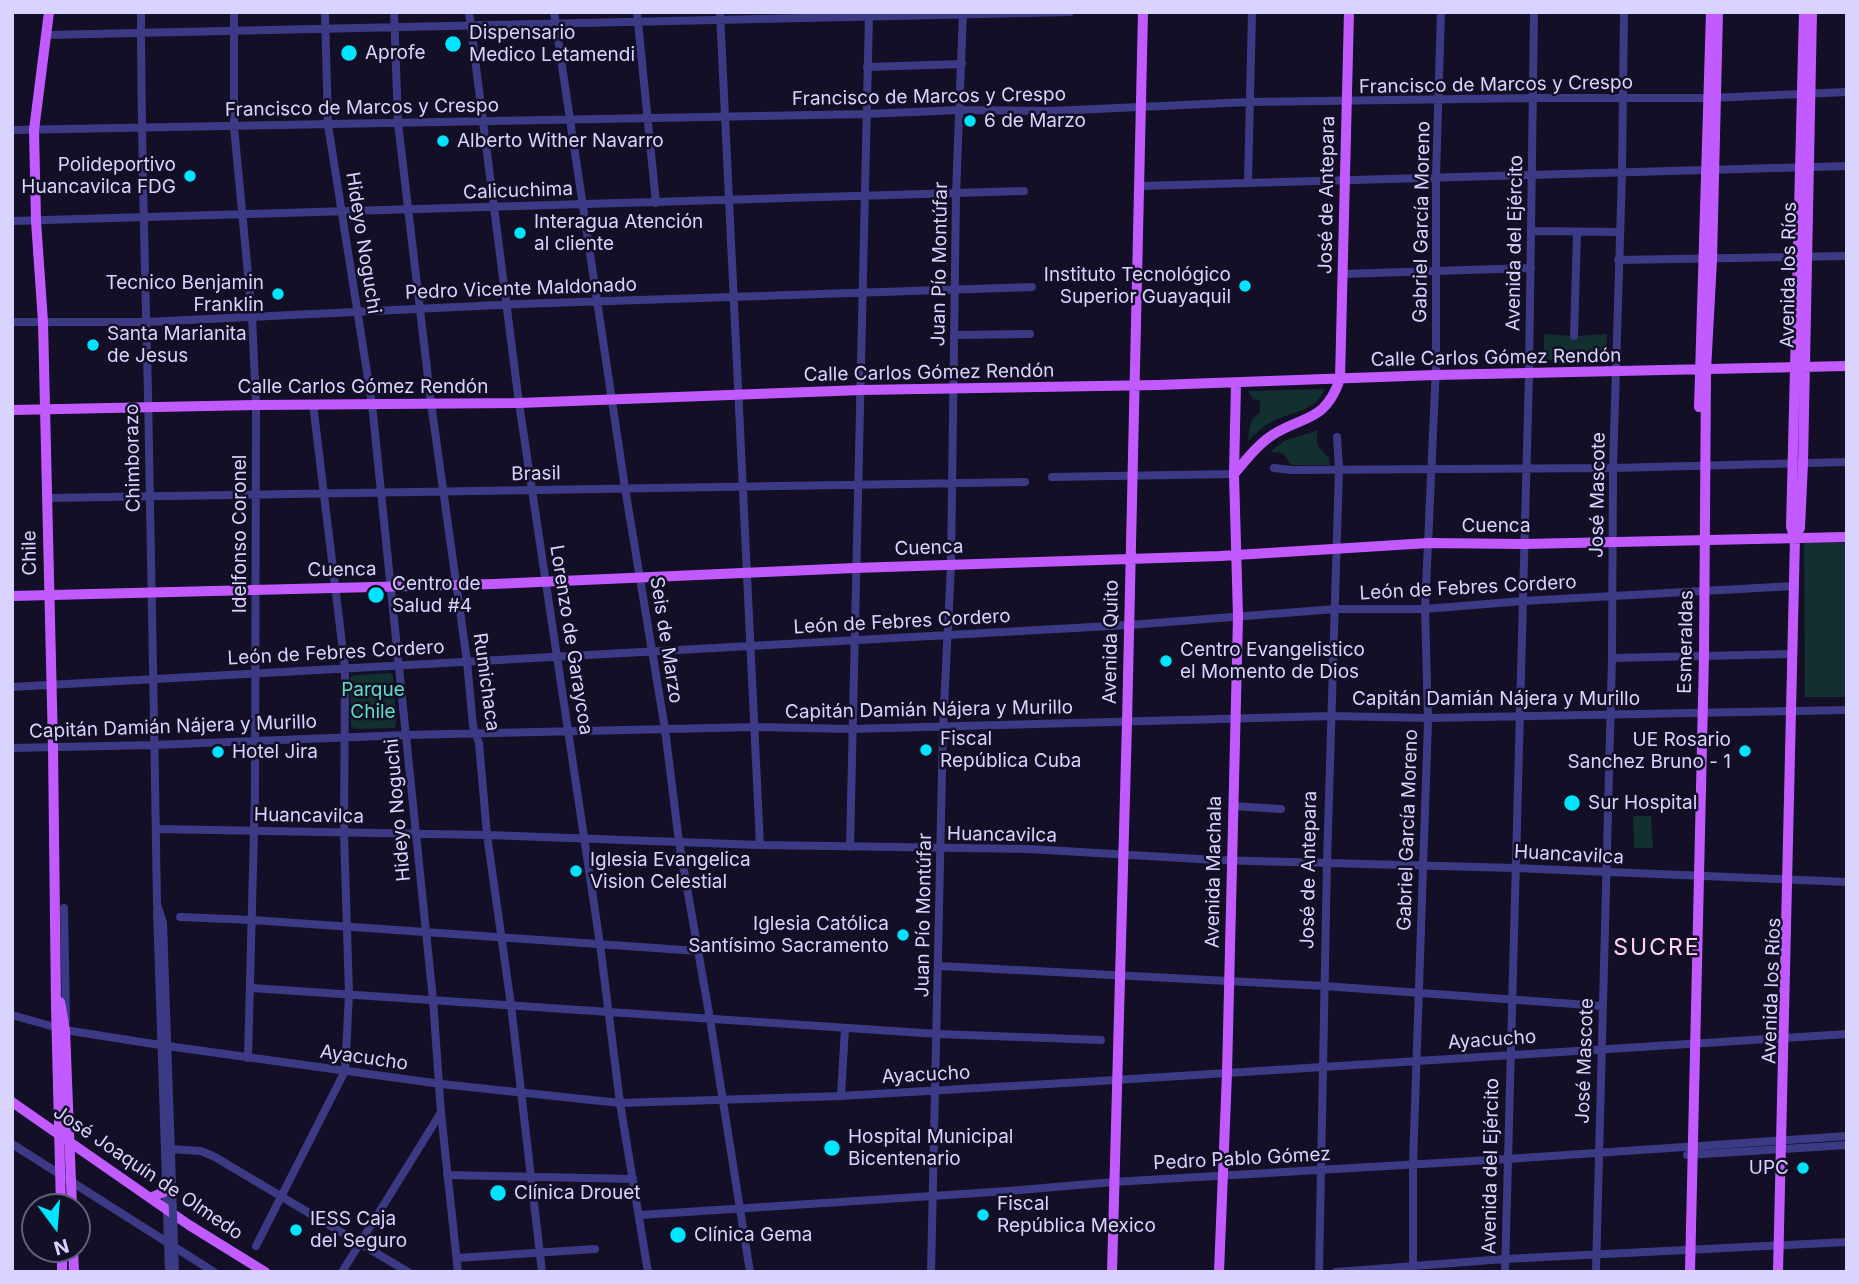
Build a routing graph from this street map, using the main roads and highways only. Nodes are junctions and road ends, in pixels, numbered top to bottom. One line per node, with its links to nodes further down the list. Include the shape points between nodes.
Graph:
1 (49, 12): 16 (main road, Chile, via 34,130)
2 (1143, 12): 15 (main road, Avenida Quito)
3 (1349, 12): 13 (main road, José de Antepara)
4 (1711, 12): 9 (main road, Esmeraldas)
5 (1718, 12): 9 (main road, Esmeraldas)
6 (1804, 12): 8 (main road, Avenida los Ríos)
7 (1812, 12): 8 (main road, Avenida los Ríos)
8 (1807, 93): 11 (main road, Avenida los Ríos)
9 (1713, 98): 12 (main road, Esmeraldas)
10 (1847, 366): 11 (main road, Calle Carlos Gómez Rendón)
11 (1800, 367): 12 (main road, Calle Carlos Gómez Rendón); 20 (main road, Avenida los Ríos, via 1800,528)
12 (1702, 370): 13 (main road, Calle Carlos Gómez Rendón); 21 (main road, Esmeraldas)
13 (1340, 379): 14 (main road, Calle Carlos Gómez Rendón); 18 (main road, via 1321,410 1264,440)
14 (1236, 383): 15 (main road, Calle Carlos Gómez Rendón); 18 (main road, Avenida Machala)
15 (1135, 386): 16 (main road, Calle Carlos Gómez Rendón, via 861,390 519,403); 23 (main road, Avenida Quito)
16 (44, 409): 17 (main road, Calle Carlos Gómez Rendón); 24 (main road, Chile)
17 (12, 410)
18 (1234, 474): 22 (main road, Avenida Machala)
19 (1847, 537): 20 (main road, Cuenca)
20 (1795, 538): 21 (main road, Cuenca); 33 (main road, Avenida los Ríos)
21 (1701, 539): 22 (main road, Cuenca, via 1429,543); 34 (main road, Esmeraldas)
22 (1236, 555): 23 (main road, Cuenca); 37 (main road, Avenida Machala)
23 (1131, 559): 24 (main road, Cuenca, via 456,585); 36 (main road, Avenida Quito)
24 (48, 595): 25 (main road, Cuenca); 26 (main road, Chile)
25 (12, 596)
26 (56, 747): 28 (main road, Chile, via 61,1014); 30 (main road, Chile, bridge)
27 (12, 1102): 28 (main road, José Joaquín de Olmedo)
28 (69, 1142): 31 (main road, Chile); 32 (main road, José Joaquín de Olmedo)
29 (166, 1191): 32 (main road)
30 (61, 1193)
31 (71, 1193)
32 (150, 1198): 35 (main road, José Joaquín de Olmedo)
33 (1781, 1246): 40 (main road, Avenida los Ríos); 41 (main road, Avenida los Ríos)
34 (1687, 1251): 38 (main road, Esmeraldas); 39 (main road, Esmeraldas)
35 (265, 1272)
36 (1112, 1272)
37 (1219, 1272)
38 (1684, 1272)
39 (1690, 1272)
40 (1778, 1272)
41 (1784, 1272)

